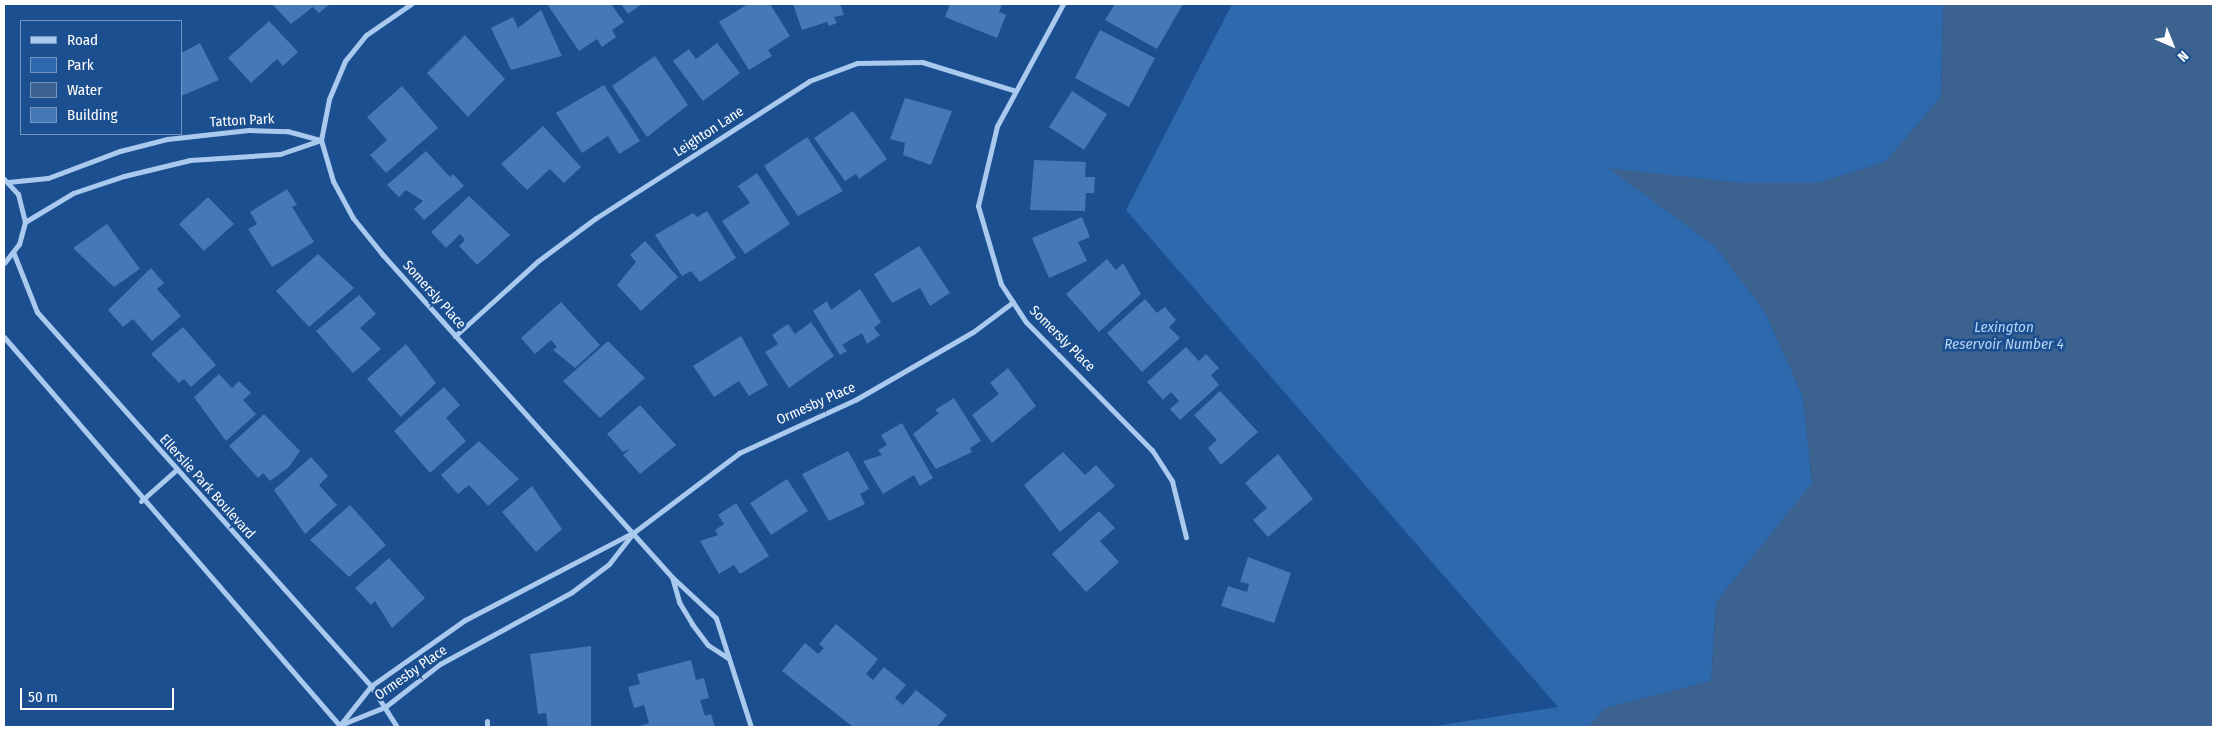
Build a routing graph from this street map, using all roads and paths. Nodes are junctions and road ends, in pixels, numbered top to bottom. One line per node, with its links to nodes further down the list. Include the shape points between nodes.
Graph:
1 (411, 4): 4 (street, Somersly Place, via 366,35 346,61 329,99)
2 (1063, 4): 3 (street, Somersly Place)
3 (1016, 91): 9 (street, Somersly Place, via 997,126 978,206 990,256); 10 (street, Leighton Lane, via 922,62 857,63 809,81 596,218 538,261)
4 (321, 140): 5 (street, Tatton Park, via 287,131 250,130 168,139 120,151 48,178); 6 (street, via 280,154 190,160 124,176 73,194); 10 (street, Somersly Place, via 333,181 353,218)
5 (6, 180): 6 (street, Tatton Park, via 20,201)
6 (25, 222): 7 (street)
7 (14, 254): 8 (street); 12 (street, Ellerslie Park Boulevard, via 36,312)
8 (4, 263)
9 (1013, 302): 14 (street, Ormesby Place, via 973,332 854,400 739,453); 15 (street, Somersly Place, via 1026,322 1152,450 1172,481)
10 (455, 336): 14 (street, Somersly Place)
11 (4, 338): 13 (street)
12 (176, 470): 13 (street); 18 (street, Ellerslie Park Boulevard)
13 (142, 501): 20 (street)
14 (633, 533): 16 (street, Somersly Place); 18 (street, Ormesby Place, via 465,620); 19 (street, Ormesby Place, via 609,564 572,592 440,664)
15 (1186, 537)
16 (672, 577): 17 (street, Somersly Place, via 679,602 692,624 708,644); 17 (street, Somersly Place, via 716,618 724,632)
17 (728, 658): 22 (street, Somersly Place)
18 (371, 686): 19 (street, Ellerslie Park Boulevard); 20 (street, Ormesby Place)
19 (384, 707): 20 (street, Ormesby Place); 21 (street, Ellerslie Park Boulevard)
20 (340, 726)
21 (397, 727)
22 (751, 727)

